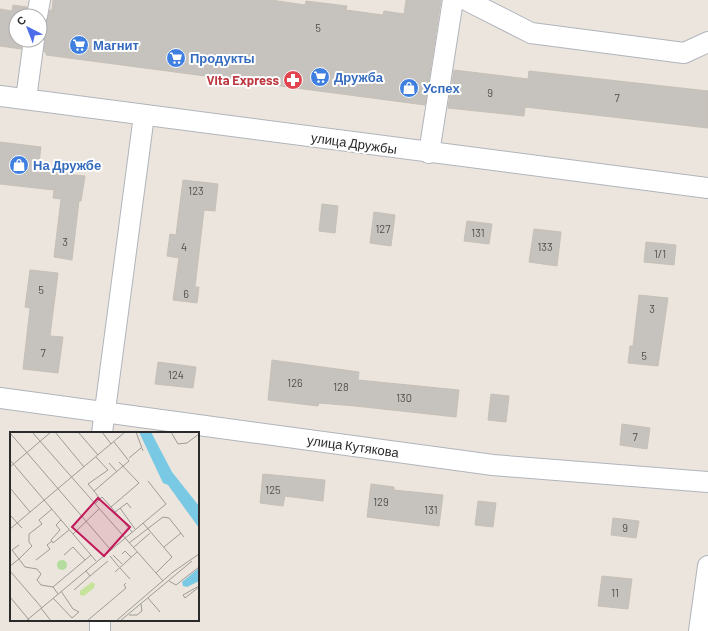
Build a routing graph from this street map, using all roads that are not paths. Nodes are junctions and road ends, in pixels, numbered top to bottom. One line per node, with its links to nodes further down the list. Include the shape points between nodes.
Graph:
1 (453, 0): 8 (street)
2 (466, 0): 3 (street, via 531,33 684,53)
3 (708, 42)
4 (33, 48): 6 (street)
5 (0, 96): 6 (street, улица Дружбы)
6 (26, 99): 7 (street, улица Дружбы)
7 (144, 115): 8 (street, улица Дружбы); 11 (street)
8 (429, 153): 9 (street, улица Дружбы)
9 (708, 188)
10 (0, 398): 11 (street, улица Кутякова)
11 (105, 411): 12 (street); 13 (street, улица Кутякова, via 492,465)
12 (102, 432)
13 (708, 482)
14 (708, 566): 15 (street)
15 (699, 631)

